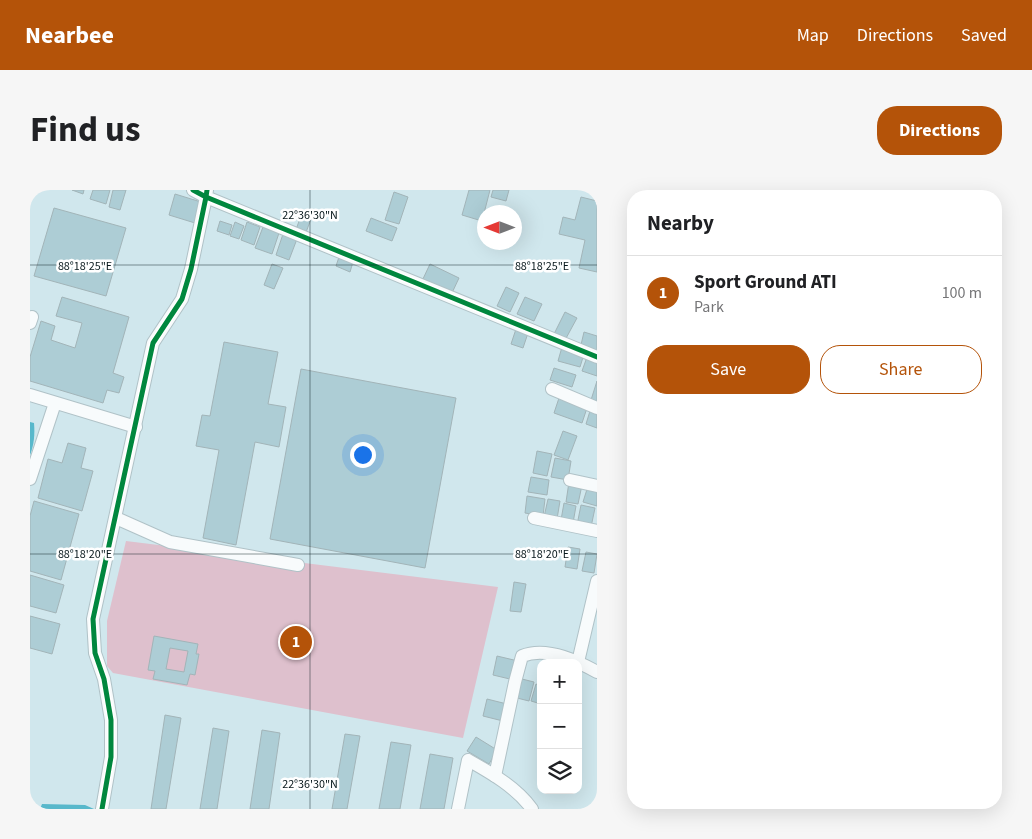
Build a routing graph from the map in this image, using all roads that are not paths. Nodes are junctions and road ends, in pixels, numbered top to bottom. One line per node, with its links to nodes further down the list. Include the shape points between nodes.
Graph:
1 (193, 190): 2 (street)
2 (206, 194): 3 (street); 8 (street, via 182,299 153,343)
3 (597, 357)
4 (552, 390): 7 (street)
5 (30, 396): 6 (street)
6 (55, 403): 8 (street); 9 (street)
7 (597, 408)
8 (136, 427): 12 (street)
9 (30, 479)
10 (570, 480): 11 (street)
11 (597, 486)
12 (116, 518): 15 (street, via 170,542); 22 (street, via 93,619 95,653 112,720 111,757)
13 (534, 518): 14 (street)
14 (597, 531)
15 (298, 566)
16 (597, 580): 18 (street)
17 (567, 659): 21 (street, via 532,652 522,656)
18 (579, 659)
19 (582, 664): 20 (street)
20 (597, 672)
21 (495, 776): 23 (street, via 468,760); 24 (street)
22 (102, 809)
23 (458, 809)
24 (532, 809)

